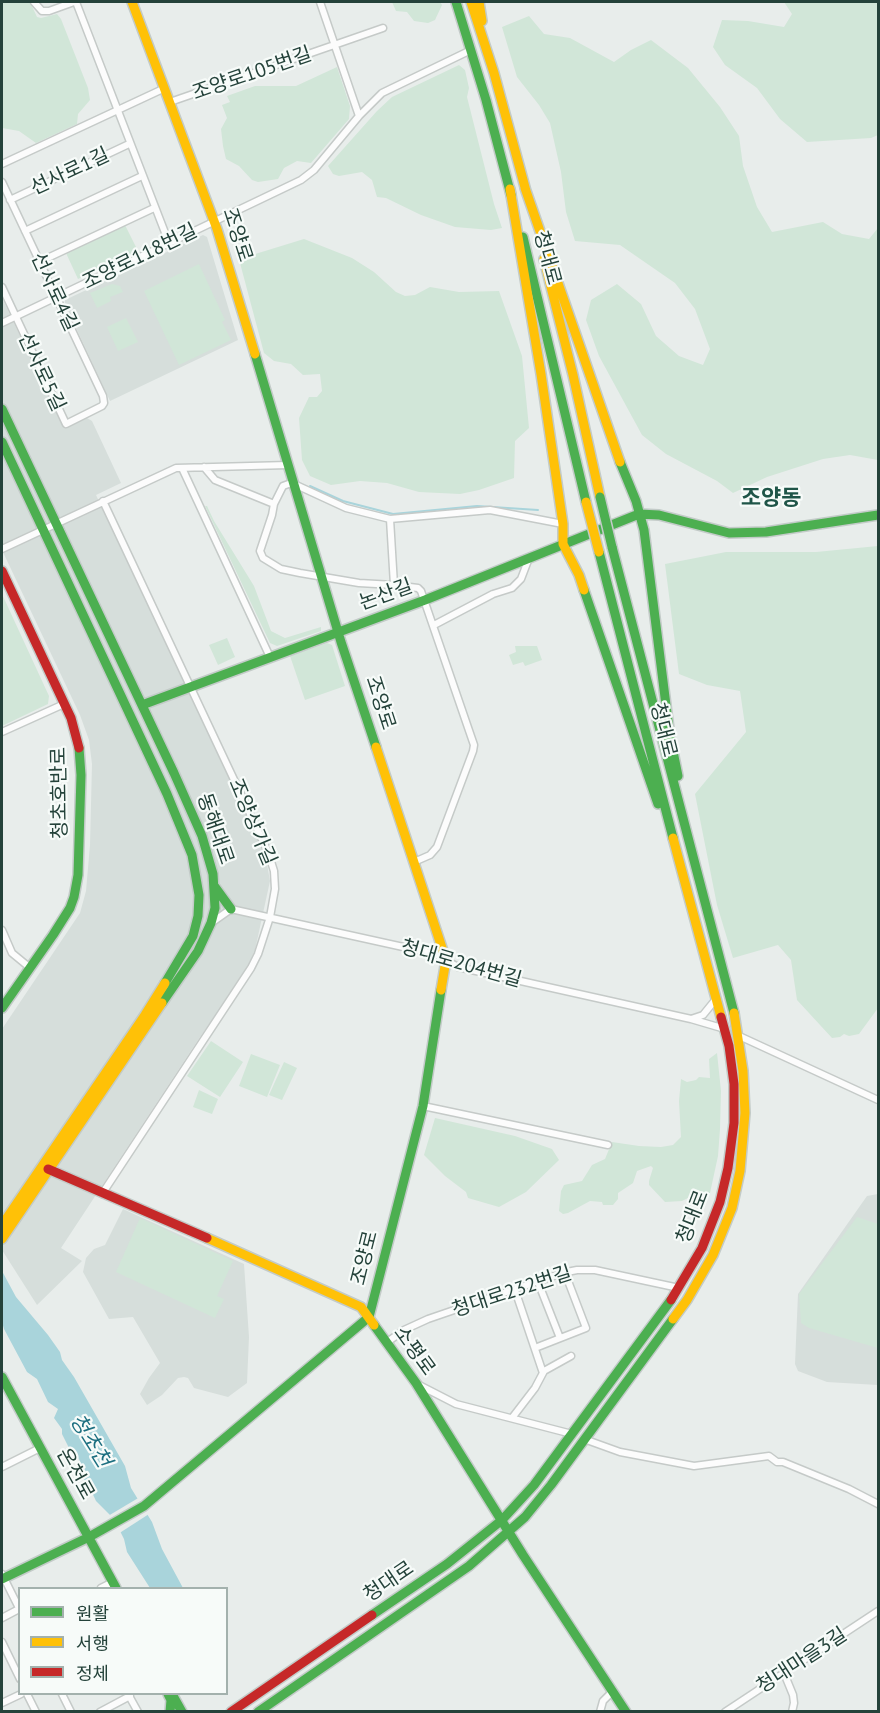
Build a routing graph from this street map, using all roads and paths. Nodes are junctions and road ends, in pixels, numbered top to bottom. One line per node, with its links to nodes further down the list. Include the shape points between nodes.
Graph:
1 (34, 2): 2 (street, via 42,11 49,11)
2 (75, 2): 14 (street, 선사로1길)
3 (132, 2): 12 (street, 조양로)
4 (320, 2): 9 (street)
5 (456, 2): 10 (street, 청대로)
6 (471, 2): 11 (street, 청대로)
7 (479, 2): 11 (street)
8 (383, 28): 9 (street, 조양로105번길)
9 (333, 46): 13 (street, 조양로105번길); 15 (street)
10 (471, 50): 15 (street, 조양로118번길, via 386,90); 21 (street, 청대로)
11 (489, 56): 20 (street, 청대로)
12 (165, 88): 13 (street, 조양로); 14 (street)
13 (170, 102): 24 (street, 조양로)
14 (117, 110): 16 (street, 선사로1길); 17 (street, 선사로1길)
15 (359, 116): 24 (street, 조양로118번길, via 306,177)
16 (129, 144): 18 (street, 선사로1길); 22 (street, 선사로1길)
17 (2, 164)
18 (142, 177): 23 (street, 선사로1길); 25 (street, 선사로1길)
19 (2, 182): 22 (street, 선사로4길)
20 (525, 188): 41 (street); 62 (street, 청대로, bridge, via 612,547)
21 (510, 189): 45 (street); 63 (street, 청대로, bridge)
22 (10, 200): 25 (street, 선사로4길)
23 (154, 208): 26 (street, 선사로1길); 27 (street)
24 (214, 222): 26 (street, 조양로118번길); 35 (street, 조양로)
25 (24, 231): 27 (street, 선사로4길)
26 (169, 243): 29 (street, 조양로118번길)
27 (39, 261): 29 (street, 선사로4길)
28 (2, 287): 30 (street, 선사로5길)
29 (56, 297): 30 (street, 조양로118번길); 33 (street, 선사로4길, via 104,403)
30 (15, 316): 31 (street, 조양로118번길); 33 (street, 선사로5길)
31 (2, 323)
32 (2, 409): 44 (street, 동해대로)
33 (66, 424)
34 (2, 442): 46 (street, 동해대로)
35 (288, 465): 36 (street); 38 (street, 조양로)
36 (204, 467): 37 (street); 40 (street, via 215,480)
37 (182, 468): 39 (street); 56 (street)
38 (294, 483): 40 (street, via 283,486); 43 (street, via 346,508); 51 (street, 조양로)
39 (103, 501): 44 (street); 57 (street, 조양상가길)
40 (274, 504): 51 (street, via 260,550 263,558 281,569)
41 (639, 514): 42 (street, via 659,515 729,533 766,532); 47 (street, 논산길); 62 (street, via 670,737)
42 (879, 514)
43 (390, 519): 45 (street, via 490,510); 52 (street)
44 (56, 524): 46 (street); 59 (street, 동해대로)
45 (563, 524): 47 (street)
46 (43, 530): 48 (street); 79 (street, 동해대로, via 167,794 192,855 199,895 193,936)
47 (563, 544): 49 (street, 논산길); 63 (street, via 579,575)
48 (2, 549)
49 (529, 558): 53 (street, 논산길); 54 (street, via 521,579 512,588)
50 (2, 571): 58 (street, 청초호반로)
51 (321, 575): 52 (street); 55 (street, 조양로)
52 (394, 585): 53 (street, via 418,588)
53 (425, 600): 54 (street); 55 (street, 논산길)
54 (434, 625): 61 (street, via 474,748 437,847)
55 (338, 631): 56 (street, 논산길); 61 (street, 조양로)
56 (270, 657): 57 (street, 논산길)
57 (191, 686): 59 (street, 논산길); 66 (street, 조양상가길, via 272,862 275,889)
58 (64, 704): 60 (street); 70 (street, 청초호반로, via 76,733 81,762 77,886 70,908)
59 (142, 705): 64 (street, 동해대로, via 202,836)
60 (2, 732)
61 (414, 862): 69 (street, 조양로)
62 (695, 864): 75 (street, 청대로)
63 (681, 870): 71 (street, 청대로)
64 (214, 884): 65 (street); 67 (street, 동해대로)
65 (231, 909): 66 (street, 청대로204번길); 67 (street)
66 (270, 917): 69 (street, 청대로204번길, via 435,954); 82 (street, 조양상가길, via 258,954 244,979)
67 (211, 923): 79 (street, 동해대로, via 189,965)
68 (2, 930): 70 (street, via 12,952)
69 (446, 960): 73 (street, 청대로204번길, via 458,967); 77 (street, 조양로)
70 (29, 967): 72 (street, 청초호반로)
71 (717, 998): 73 (street, via 703,1016); 74 (street, 청대로)
72 (2, 1008)
73 (691, 1019): 74 (street, 청대로204번길)
74 (725, 1029): 75 (street); 80 (street, 청대로, via 735,1104)
75 (737, 1035): 76 (street); 81 (street, 청대로, via 745,1113)
76 (879, 1100)
77 (423, 1106): 78 (street); 89 (street, 조양로)
78 (608, 1145)
79 (45, 1167): 82 (street, 소평로); 83 (street, 동해대로); 84 (street, 동해대로)
80 (728, 1168): 81 (street); 87 (street, 청대로, via 710,1230)
81 (740, 1171): 100 (street, 청대로, via 724,1231 694,1289)
82 (102, 1194): 89 (street, 소평로, via 349,1299)
83 (2, 1225)
84 (2, 1239)
85 (565, 1273): 86 (street, 청대로232번길); 87 (street, 청대로232번길, via 595,1270); 90 (street, via 586,1328)
86 (538, 1281): 88 (street, 청대로232번길); 90 (street)
87 (679, 1288): 99 (street, 청대로)
88 (515, 1290): 91 (street, 청대로232번길, via 428,1319); 92 (street)
89 (369, 1317): 91 (street, 소평로); 106 (street, via 154,1498)
90 (560, 1338): 92 (street)
91 (386, 1343): 96 (street, 소평로)
92 (535, 1348): 94 (street)
93 (571, 1356): 94 (street)
94 (543, 1373): 98 (street)
95 (2, 1377): 97 (street, 온천로)
96 (416, 1383): 98 (street, via 456,1404); 104 (street, 소평로)
97 (6, 1395): 101 (street, 온천로)
98 (512, 1418): 99 (street)
99 (572, 1434): 100 (street); 104 (street, 청대로)
100 (584, 1439): 103 (street, via 620,1452 694,1466 769,1456); 105 (street, 청대로, via 539,1500)
101 (40, 1448): 102 (street); 106 (street, 온천로)
102 (2, 1467)
103 (879, 1504)
104 (502, 1520): 105 (street, 소평로); 134 (street, 청대로, via 447,1564)
105 (509, 1532): 118 (street, 소평로); 126 (street, 청대로, via 469,1566)
106 (89, 1537): 107 (street); 108 (street, 온천로)
107 (2, 1577): 109 (street)
108 (115, 1585)
109 (18, 1608)
110 (18, 1610): 112 (street)
111 (879, 1611): 116 (street, 청대마을3길)
112 (2, 1618)
113 (2, 1642): 114 (street)
114 (9, 1656): 115 (street); 117 (street)
115 (2, 1660)
116 (784, 1672): 127 (street, via 793,1695); 137 (street, 청대마을3길)
117 (18, 1674)
118 (613, 1691): 135 (street, via 603,1701); 136 (street, 소평로)
119 (19, 1695): 125 (street)
120 (28, 1695): 128 (street)
121 (62, 1695): 129 (street)
122 (129, 1695): 130 (street); 131 (street)
123 (170, 1695): 132 (street)
124 (171, 1695): 133 (street)
125 (2, 1703)
126 (260, 1710)
127 (792, 1711)
128 (36, 1712)
129 (71, 1712)
130 (100, 1712)
131 (138, 1712)
132 (170, 1712)
133 (182, 1712)
134 (231, 1712)
135 (600, 1712)
136 (627, 1712)
137 (725, 1712)

